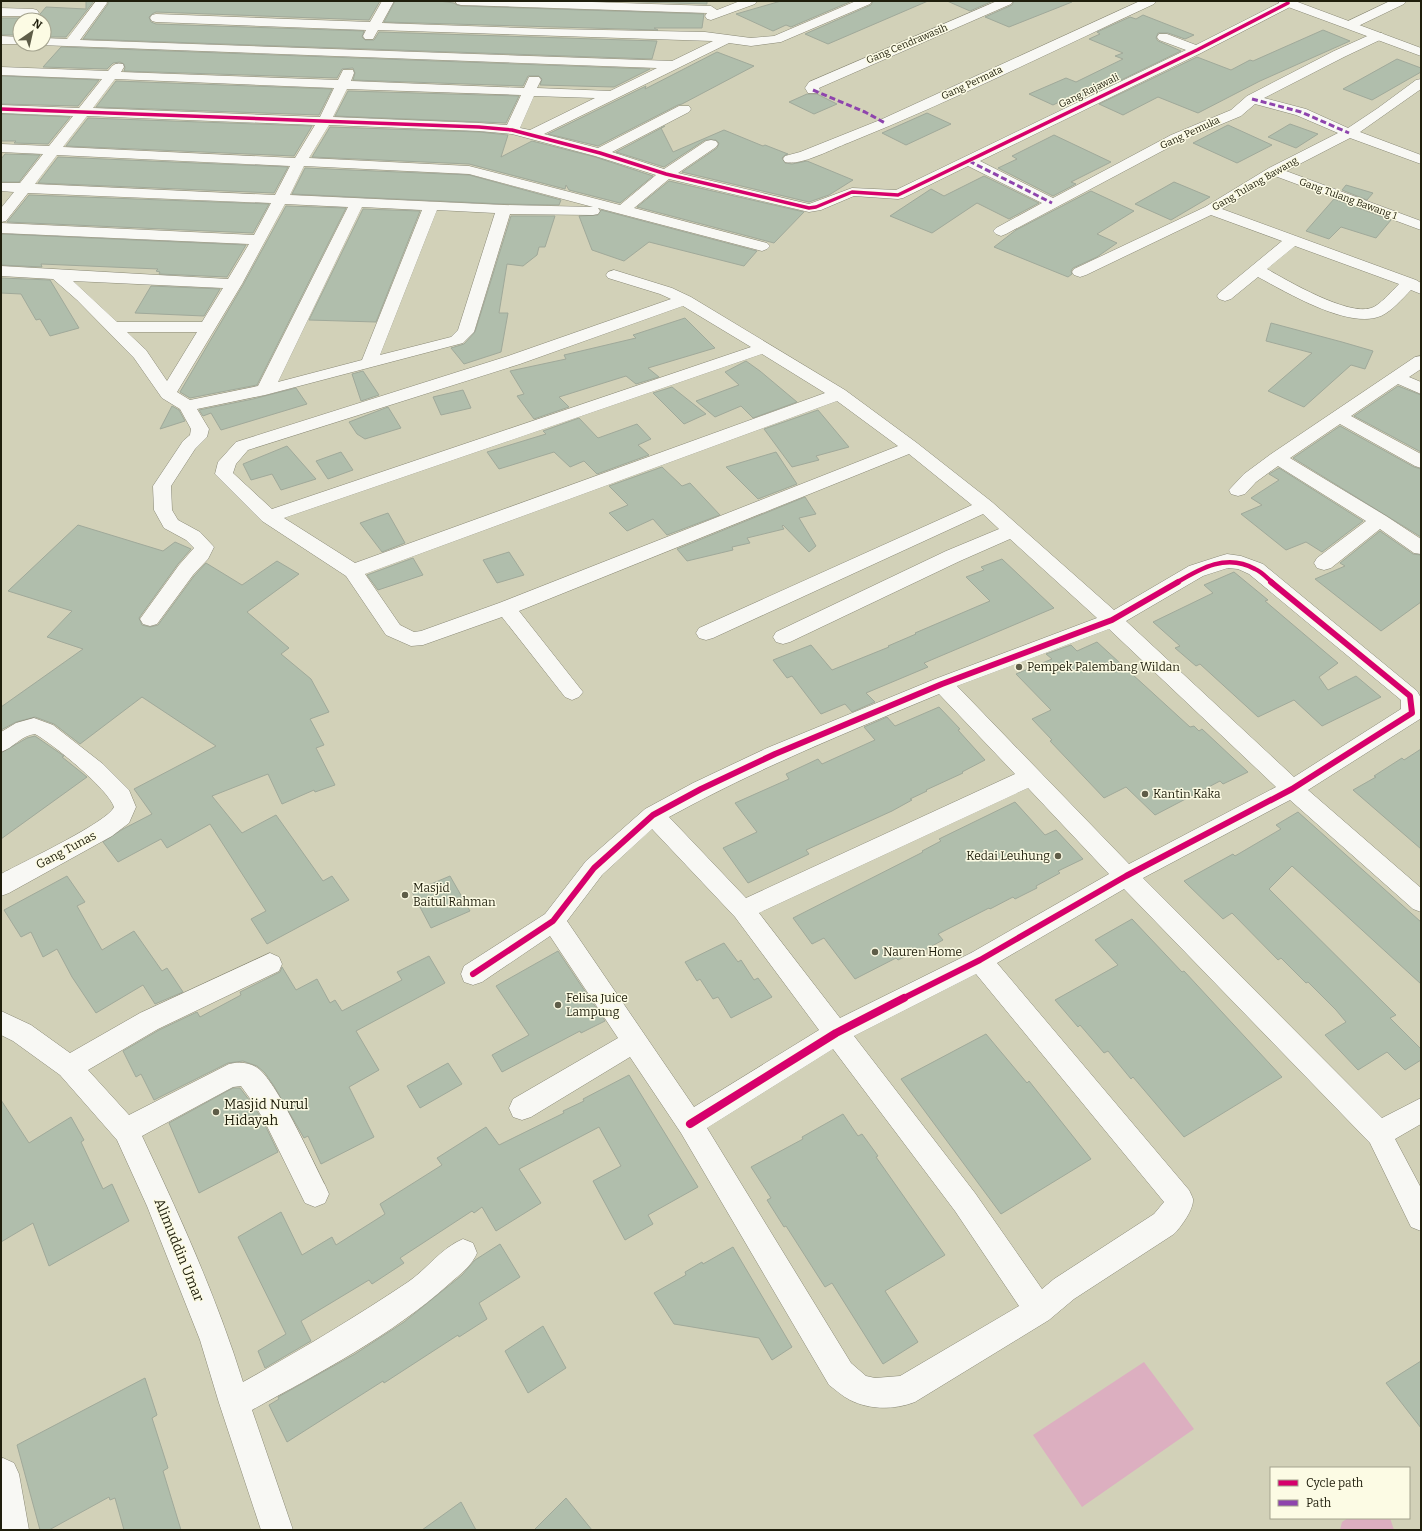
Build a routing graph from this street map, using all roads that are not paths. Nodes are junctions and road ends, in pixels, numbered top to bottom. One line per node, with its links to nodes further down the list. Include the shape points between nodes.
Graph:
1 (388, 1): 18 (street)
2 (460, 1): 8 (street)
3 (751, 1): 13 (street)
4 (866, 1): 23 (street, via 777,38 751,42)
5 (1007, 1): 36 (street, Gang Cendrawasih, via 814,85)
6 (1150, 1): 51 (street, Gang Permata, via 886,123)
7 (1400, 1): 17 (street)
8 (528, 2): 11 (street)
9 (1286, 2): 17 (street); 27 (street, Gang Rajawali)
10 (101, 3): 25 (street)
11 (563, 5): 13 (street); 19 (street)
12 (165, 7): 16 (street)
13 (711, 9): 20 (street)
14 (1, 12): 15 (street)
15 (12, 12)
16 (156, 18): 18 (street); 26 (street)
17 (1350, 25): 21 (street)
18 (376, 26): 19 (street); 29 (street)
19 (552, 33): 20 (street); 30 (street)
20 (705, 36): 23 (street)
21 (1378, 36): 28 (street); 39 (street, Gang Pemuka)
22 (1162, 37): 27 (street)
23 (727, 39): 31 (street)
24 (52, 42): 25 (street)
25 (71, 43): 26 (street)
26 (134, 46): 29 (street); 33 (street)
27 (1197, 50): 54 (street, Gang Rajawali)
28 (1421, 52)
29 (359, 54): 30 (street); 35 (street)
30 (542, 61): 31 (street); 37 (street)
31 (673, 65): 38 (street)
32 (1, 71): 33 (street)
33 (112, 75): 35 (street); 42 (street)
34 (1421, 83): 45 (street, Gang Tulang Bawang)
35 (342, 84): 37 (street); 43 (street)
36 (813, 90)
37 (530, 92): 38 (street); 44 (street)
38 (612, 95): 46 (street)
39 (1252, 99): 45 (street, via 1301,112); 61 (street, Gang Pemuka, via 1236,113 1176,138)
40 (1, 109): 42 (street)
41 (684, 109): 50 (street)
42 (83, 111): 43 (street); 49 (street)
43 (325, 120): 44 (street); 53 (street)
44 (512, 130): 46 (street)
45 (1349, 133): 52 (street); 55 (street, Gang Tulang Bawang)
46 (531, 135): 50 (street)
47 (711, 144): 56 (street)
48 (1, 148): 49 (street)
49 (53, 151): 53 (street); 58 (street)
50 (600, 153): 56 (street)
51 (790, 159)
52 (1421, 160)
53 (300, 161): 59 (street); 64 (street, via 469,170)
54 (969, 161): 56 (street, Gang Rajawali, via 898,195 852,192 816,207 803,207); 61 (street)
55 (1274, 171): 65 (street, Gang Tulang Bawang); 67 (street, Gang Tulang Bawang 1)
56 (666, 174): 64 (street)
57 (1, 187): 58 (street)
58 (24, 188): 59 (street); 66 (street)
59 (280, 198): 60 (street); 70 (street)
60 (357, 202): 62 (street); 89 (street)
61 (1052, 203): 69 (street, Gang Pemuka)
62 (431, 206): 63 (street); 86 (street)
63 (504, 209): 64 (street); 86 (street, via 463,335 444,344)
64 (621, 209): 72 (street)
65 (1210, 210): 71 (street); 75 (street, Gang Tulang Bawang)
66 (1, 218)
67 (1421, 226)
68 (1, 228): 70 (street)
69 (1002, 231)
70 (260, 240): 78 (street)
71 (1292, 241): 73 (street); 79 (street)
72 (762, 246)
73 (1256, 270): 79 (street, via 1318,302 1353,313 1375,312); 80 (street)
74 (1, 271): 76 (street)
75 (1080, 272)
76 (57, 275): 78 (street); 82 (street)
77 (614, 275): 81 (street, via 666,291)
78 (234, 284): 83 (street)
79 (1415, 286)
80 (1225, 296)
81 (685, 300): 84 (street); 99 (street, via 514,360 242,446 227,462 224,474)
82 (113, 326): 83 (street); 90 (street, via 140,354)
83 (209, 327): 90 (street)
84 (764, 348): 91 (street); 99 (street)
85 (1421, 361): 87 (street)
86 (369, 362): 89 (street)
87 (1397, 377): 88 (street); 93 (street)
88 (1421, 389)
89 (265, 390): 92 (street)
90 (168, 394): 92 (street)
91 (838, 394): 94 (street); 104 (street)
92 (187, 406): 106 (street, via 200,429 198,437 189,445 162,486 163,510 171,524 193,536 204,547)
93 (1339, 416): 95 (street); 96 (street)
94 (911, 447): 98 (street); 105 (street)
95 (1277, 458): 97 (street); 100 (street)
96 (1421, 462)
97 (1238, 490)
98 (985, 506): 101 (street); 108 (street)
99 (269, 517): 104 (street)
100 (1379, 520): 102 (street); 103 (street)
101 (1013, 531): 107 (street); 109 (street, via 953,556)
102 (1421, 548)
103 (1324, 563)
104 (353, 571): 105 (street, via 393,630 411,639 423,638)
105 (506, 608): 111 (street)
106 (150, 619)
107 (1112, 620): 110 (street); 114 (street); 114 (street, via 1196,571 1227,561 1241,563 1256,569 1410,696 1412,713)
108 (706, 633)
109 (783, 637)
110 (942, 684): 113 (street); 115 (street, via 775,754)
111 (572, 692)
112 (1, 744): 117 (street, Gang Tunas, via 22,730 40,727 83,759 121,796 125,807 121,817 104,830)
113 (1030, 777): 116 (street); 119 (street)
114 (1292, 789): 116 (street); 118 (street)
115 (653, 815): 119 (street); 120 (street, via 594,868)
116 (1126, 876): 121 (street); 132 (street)
117 (1, 886)
118 (1421, 902)
119 (743, 910): 125 (street)
120 (554, 921): 123 (street); 126 (street)
121 (980, 960): 125 (street); 136 (street, via 1179,1199 1172,1216 1164,1224 1064,1289)
122 (270, 964): 127 (street, via 149,1021)
123 (473, 974)
124 (1, 1022): 127 (street, Alimuddin Umar, via 22,1033)
125 (836, 1033): 130 (street); 136 (street, via 965,1202)
126 (635, 1041): 128 (street); 130 (street)
127 (69, 1067): 131 (street, Alimuddin Umar)
128 (522, 1108)
129 (1421, 1110): 132 (street)
130 (690, 1124): 136 (street, via 840,1374 859,1389 875,1393 904,1391)
131 (126, 1131): 133 (street, via 229,1076 248,1076 255,1082 272,1110); 137 (street, Alimuddin Umar, via 160,1202 215,1340)
132 (1379, 1134): 134 (street)
133 (315, 1194)
134 (1421, 1217)
135 (463, 1253): 137 (street, via 421,1290 368,1326)
136 (1039, 1310)
137 (234, 1403): 140 (street, Alimuddin Umar)
138 (3, 1474): 139 (street)
139 (13, 1530)
140 (277, 1530)

